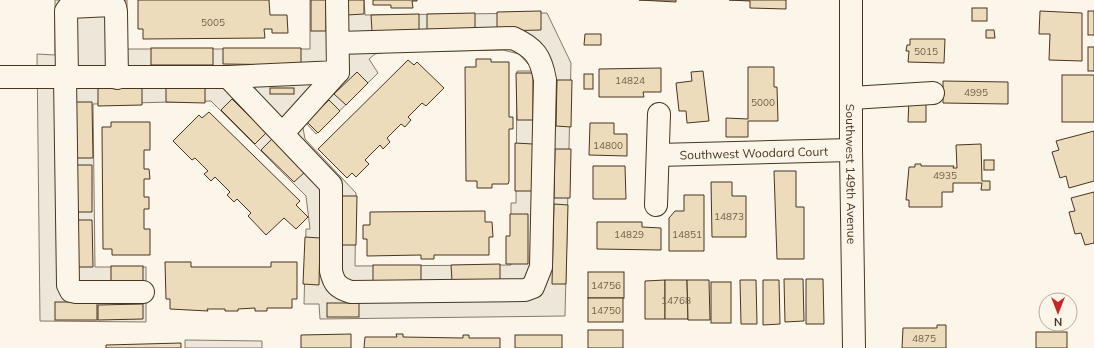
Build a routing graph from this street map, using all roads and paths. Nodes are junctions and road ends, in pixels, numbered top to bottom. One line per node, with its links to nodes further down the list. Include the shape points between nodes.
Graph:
1 (337, 0): 3 (street)
2 (851, 0): 10 (street, Southwest 149th Avenue)
3 (338, 43): 4 (street); 12 (street, via 513,38 534,51 542,62 545,80 541,267 533,286 525,290 351,292 340,289 333,282 331,271 331,185)
4 (338, 72): 6 (street); 12 (street)
5 (0, 77): 7 (street)
6 (228, 77): 8 (street); 12 (street)
7 (66, 78): 8 (street); 8 (street, via 66,11 69,7 111,5 115,7 116,12); 16 (street, via 68,285 71,291 76,292)
8 (117, 78)
9 (933, 93): 10 (street)
10 (851, 98): 13 (street, Southwest 149th Avenue)
11 (659, 114): 14 (street)
12 (283, 133)
13 (851, 150): 14 (street, Southwest Woodard Court); 17 (street, Southwest 149th Avenue)
14 (658, 155): 15 (street)
15 (656, 205)
16 (143, 292)
17 (854, 348)

